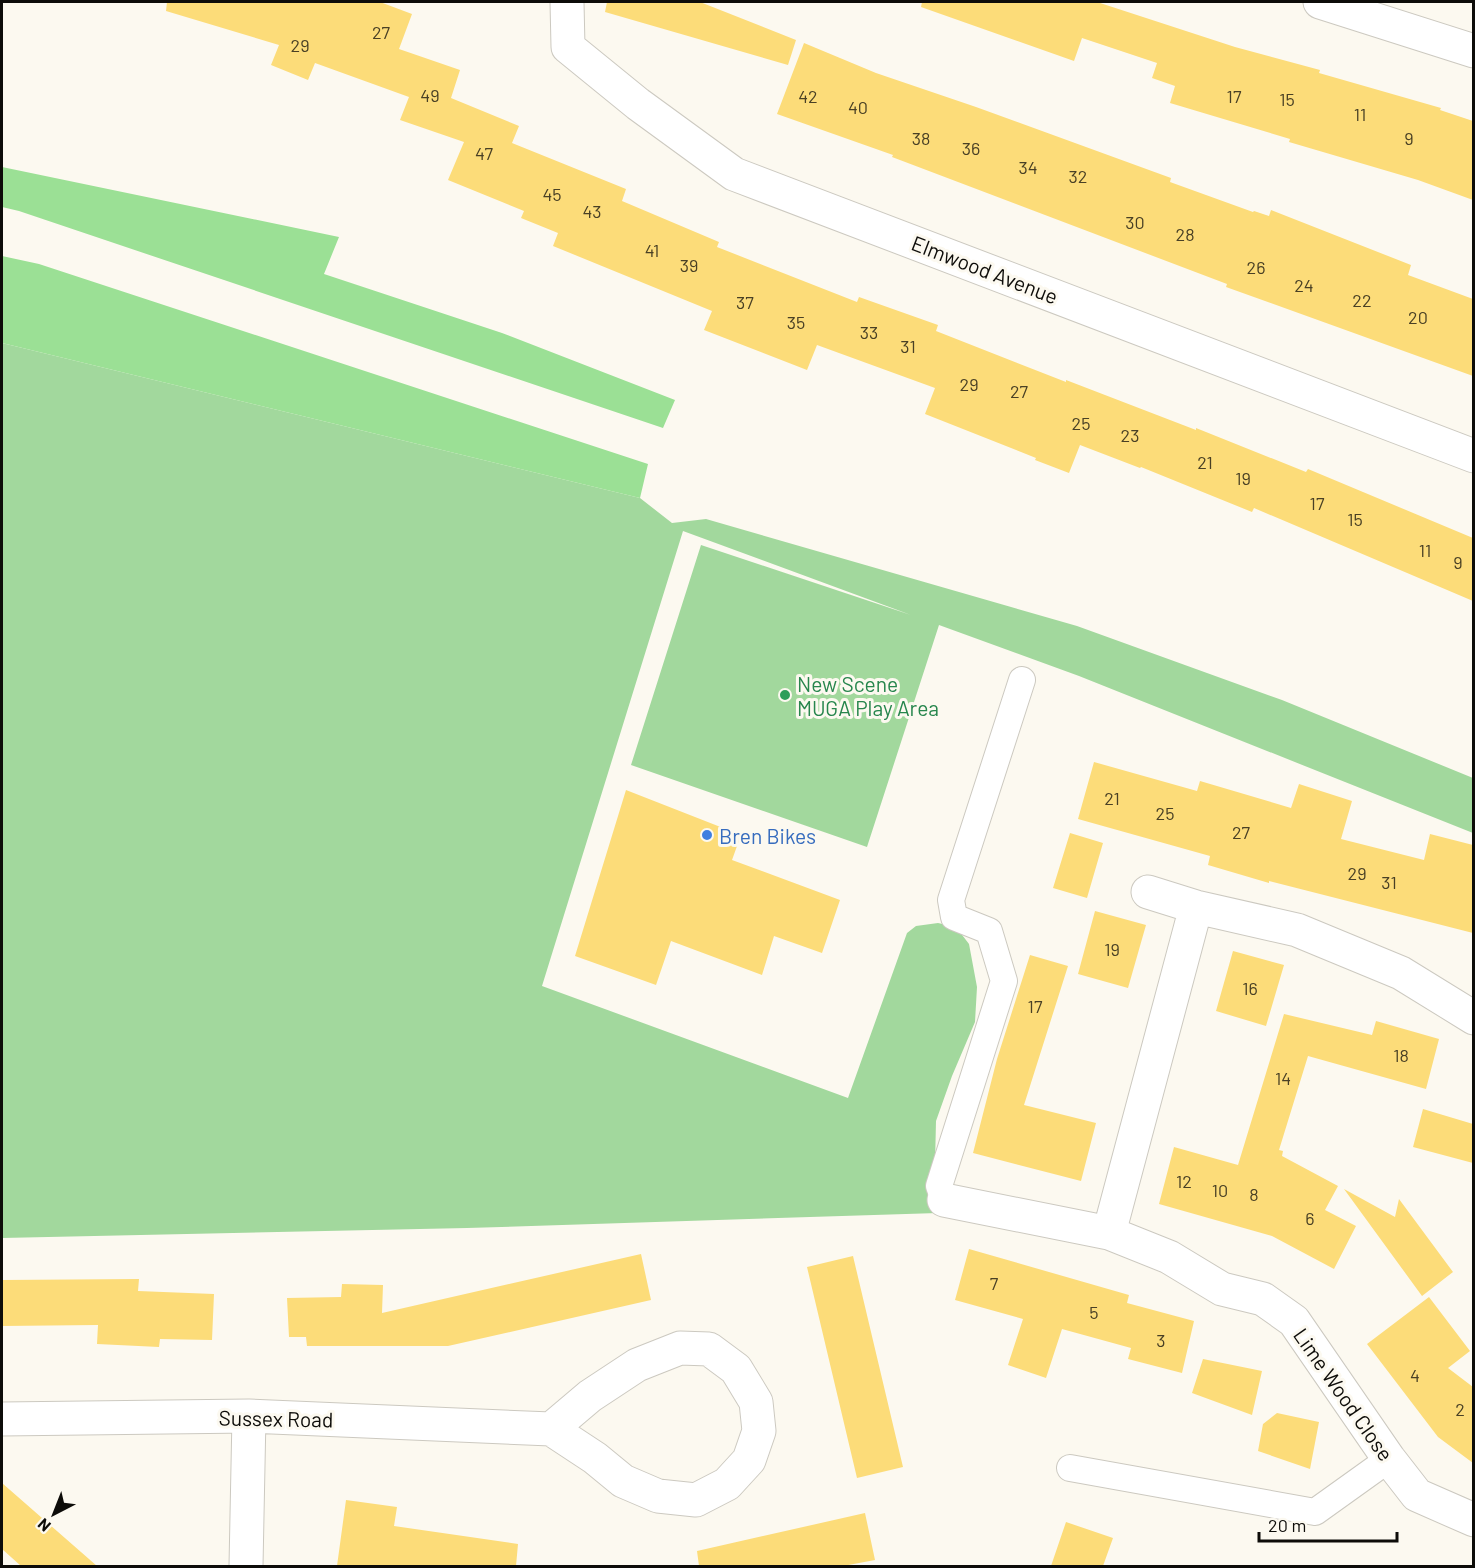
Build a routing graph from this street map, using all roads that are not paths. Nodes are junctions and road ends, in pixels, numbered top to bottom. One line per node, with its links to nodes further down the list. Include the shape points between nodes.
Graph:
1 (567, 2): 4 (street, Elmwood Avenue, via 568,47 734,174)
2 (1320, 2): 3 (street)
3 (1473, 51)
4 (1473, 456)
5 (1022, 680): 9 (lane, via 951,900 954,917 989,931 1004,981 939,1186)
6 (1148, 892): 7 (street)
7 (1196, 907): 8 (street, via 1297,930 1401,973); 10 (street)
8 (1473, 1018)
9 (944, 1200): 10 (street, Lime Wood Close)
10 (1109, 1233): 14 (street, Lime Wood Close, via 1169,1257 1221,1289 1263,1299 1294,1322)
11 (249, 1416): 12 (street, Sussex Road); 13 (street, Sussex Road); 17 (street)
12 (2, 1419)
13 (551, 1429): 13 (street, via 590,1396 638,1365 680,1348 709,1349 736,1369 756,1402 759,1431 748,1460 727,1484 696,1500 658,1496 623,1481)
14 (1389, 1460): 15 (lane, via 1315,1512); 16 (street, Lime Wood Close, via 1417,1495)
15 (1070, 1468)
16 (1473, 1520)
17 (246, 1566)

